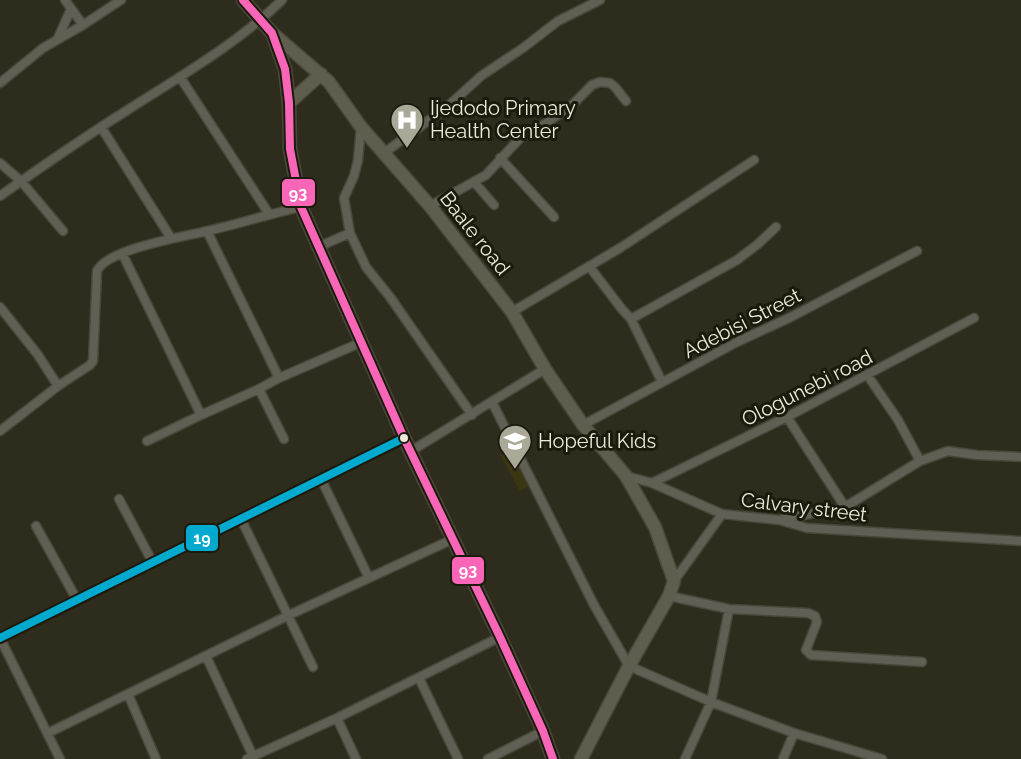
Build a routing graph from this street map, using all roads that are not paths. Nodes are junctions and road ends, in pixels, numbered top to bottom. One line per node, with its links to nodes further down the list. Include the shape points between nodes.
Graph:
1 (65, 0): 6 (street)
2 (121, 0): 8 (street)
3 (243, 0): 7 (street)
4 (282, 0): 7 (street)
5 (600, 0): 18 (street, via 558,21)
6 (71, 9): 8 (street); 10 (street)
7 (261, 20): 9 (street); 12 (street)
8 (83, 25): 10 (street)
9 (272, 33): 11 (street, Baale road); 15 (street, via 285,69)
10 (57, 39): 13 (street)
11 (321, 74): 15 (street); 17 (street, Baale road)
12 (180, 77): 16 (street); 28 (street)
13 (0, 83)
14 (626, 101): 19 (street, via 610,83 592,84 573,105 521,137)
15 (289, 103): 27 (street, via 290,149)
16 (101, 127): 22 (street); 34 (street)
17 (361, 128): 18 (street, Baale road); 33 (street, via 356,168 344,198)
18 (384, 153): 26 (street, Baale road)
19 (500, 158): 23 (street); 29 (street)
20 (754, 160): 38 (street)
21 (0, 163): 22 (street)
22 (21, 181): 24 (street); 31 (street)
23 (475, 183): 25 (street); 26 (street)
24 (0, 196)
25 (494, 205)
26 (430, 206): 40 (street, Baale road)
27 (301, 207): 28 (street); 35 (street)
28 (269, 214): 32 (street)
29 (554, 217)
30 (776, 227): 42 (street, via 737,260)
31 (63, 231)
32 (207, 231): 34 (street); 46 (street)
33 (350, 233): 35 (street); 52 (street, via 366,267)
34 (171, 238): 37 (street)
35 (318, 247): 43 (street)
36 (917, 251): 47 (street, Adebisi Street)
37 (122, 253): 48 (street, via 97,271 93,361); 51 (street)
38 (589, 266): 40 (street); 42 (street)
39 (1, 310): 48 (street)
40 (512, 312): 44 (street, Baale road)
41 (974, 318): 45 (street, Ologunebi road)
42 (632, 319): 47 (street)
43 (362, 342): 46 (street); 56 (street)
44 (545, 369): 50 (street); 54 (street, Baale road)
45 (868, 376): 53 (street, Ologunebi road); 61 (street)
46 (279, 378): 49 (street)
47 (662, 382): 54 (street, Adebisi Street)
48 (58, 386): 55 (street)
49 (259, 389): 51 (street); 57 (street)
50 (492, 402): 52 (street); 84 (street)
51 (201, 415): 58 (street)
52 (472, 415): 59 (street)
53 (787, 417): 64 (street, Ologunebi road); 66 (street)
54 (583, 425): 62 (street, Baale road)
55 (0, 431)
56 (404, 438): 59 (street); 63 (street)
57 (284, 440)
58 (147, 441)
59 (411, 451): 71 (street)
60 (1021, 457): 61 (street, via 948,451)
61 (920, 461): 66 (street)
62 (626, 476): 64 (street, Calvary street); 75 (street, Baale road, via 655,527)
63 (321, 479): 68 (street); 74 (street)
64 (652, 483): 67 (street, Calvary street)
65 (119, 499): 73 (street)
66 (845, 507): 69 (street)
67 (722, 514): 69 (street, Calvary street); 75 (street)
68 (241, 519): 73 (street); 79 (street)
69 (779, 520): 72 (street, Calvary street, via 807,528)
70 (36, 526): 77 (street)
71 (453, 539): 74 (street); 80 (street)
72 (1021, 541)
73 (153, 563): 77 (street)
74 (369, 578): 79 (street)
75 (674, 581): 76 (street)
76 (669, 596): 78 (street); 84 (street)
77 (77, 600): 81 (street)
78 (729, 609): 83 (street, via 815,616 817,622 806,650 811,655); 88 (street)
79 (287, 616): 82 (street); 85 (street)
80 (500, 637): 86 (street); 90 (street)
81 (0, 638): 91 (street)
82 (206, 656): 87 (street); 93 (street)
83 (922, 662)
84 (629, 666): 88 (street); 101 (street)
85 (313, 668)
86 (419, 678): 89 (street); 98 (street)
87 (128, 694): 91 (street); 96 (street)
88 (711, 702): 92 (street); 102 (street)
89 (337, 718): 93 (street); 97 (street)
90 (543, 731): 99 (street); 100 (street)
91 (48, 733): 95 (street)
92 (794, 733): 94 (street); 103 (street)
93 (250, 758)
94 (877, 758)
95 (60, 759)
96 (156, 759)
97 (356, 759)
98 (458, 759)
99 (488, 759)
100 (553, 759)
101 (580, 759)
102 (685, 759)
103 (783, 759)

